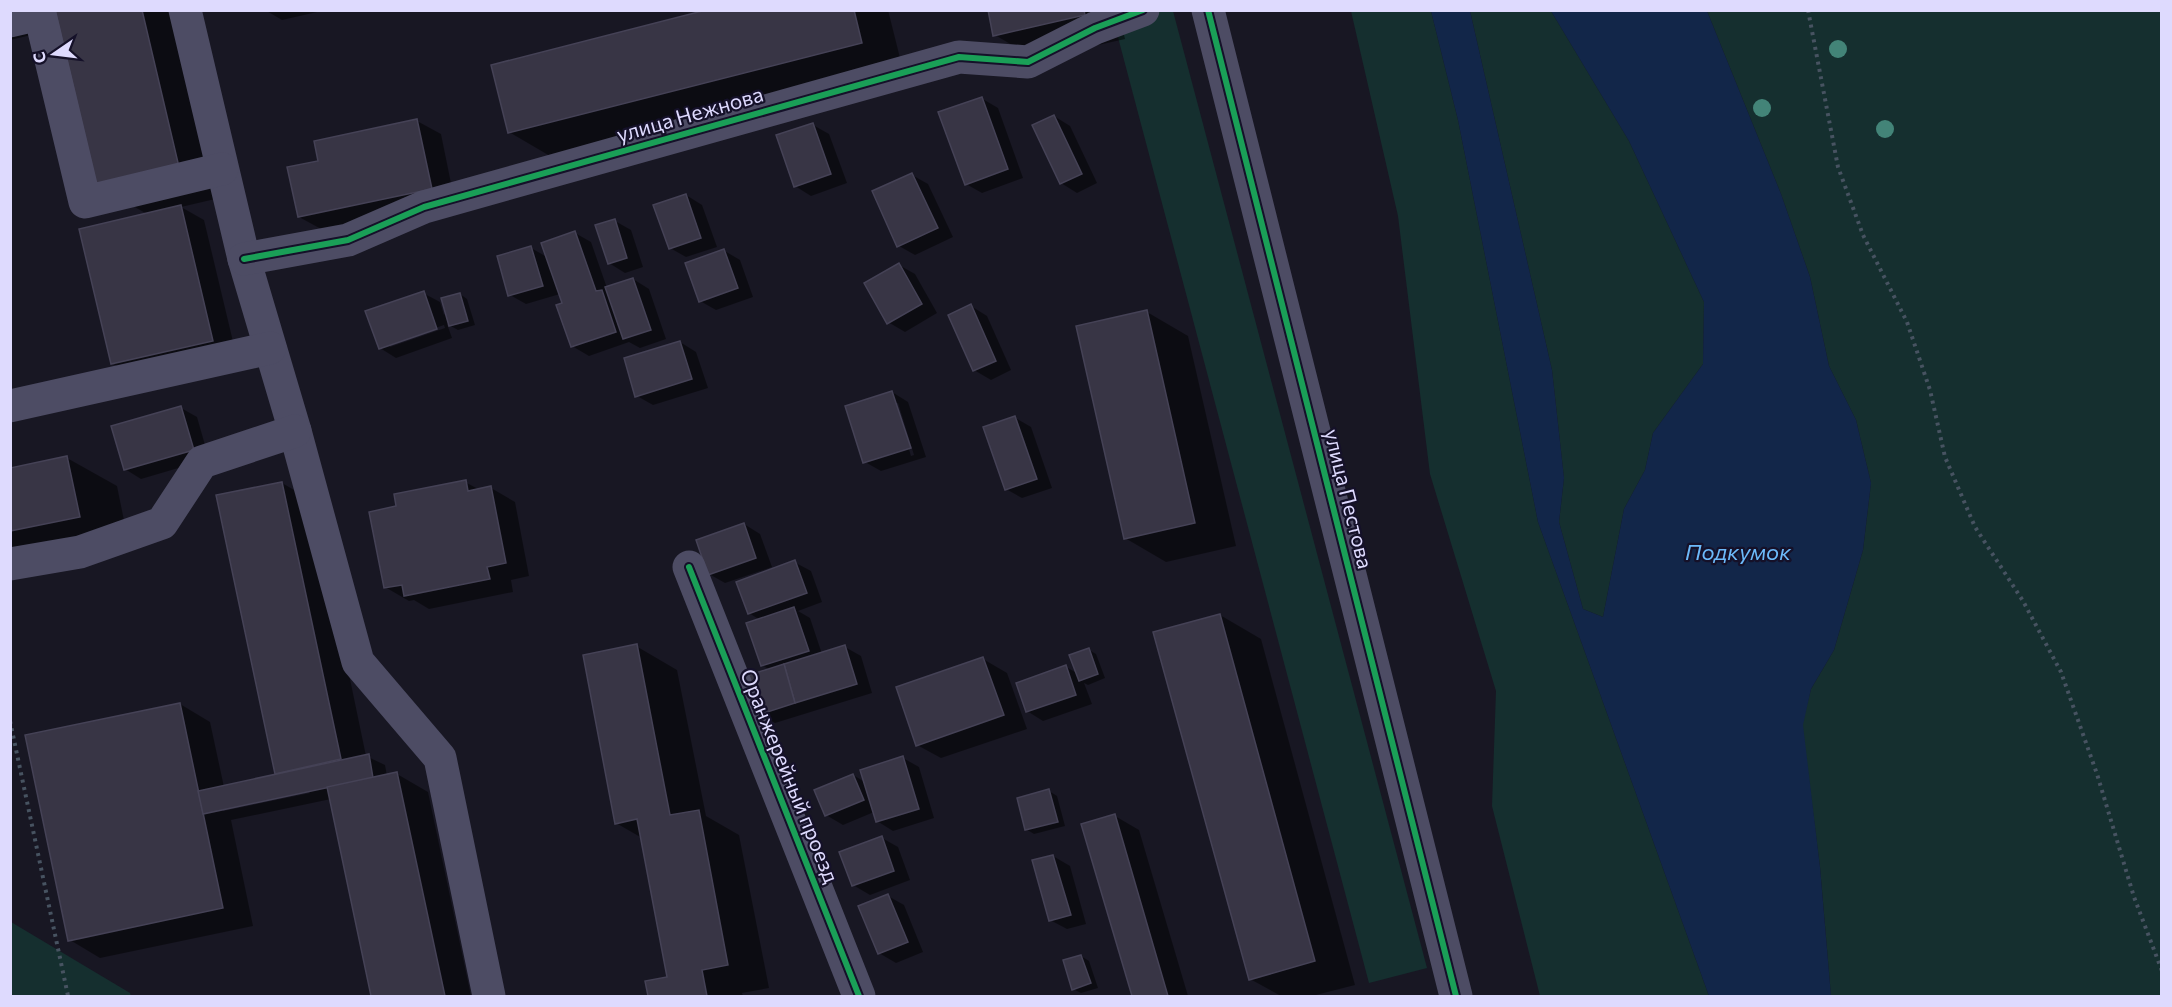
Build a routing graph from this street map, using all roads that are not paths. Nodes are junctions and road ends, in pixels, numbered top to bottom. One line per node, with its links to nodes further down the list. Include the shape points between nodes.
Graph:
1 (185, 10): 5 (street)
2 (1143, 10): 6 (street, улица Нежнова, via 1095,28 1028,62 959,57 424,207 348,240)
3 (1208, 10): 14 (street, улица Пестова)
4 (10, 21): 5 (street, via 40,14 85,202)
5 (222, 168): 6 (street)
6 (244, 259): 7 (street)
7 (270, 348): 8 (street); 9 (street)
8 (10, 406)
9 (295, 430): 10 (street, via 202,462 162,524 80,552); 12 (street, via 358,662 440,758)
10 (10, 564)
11 (689, 567): 13 (street, Оранжерейный проезд)
12 (489, 996)
13 (859, 996)
14 (1456, 996)

